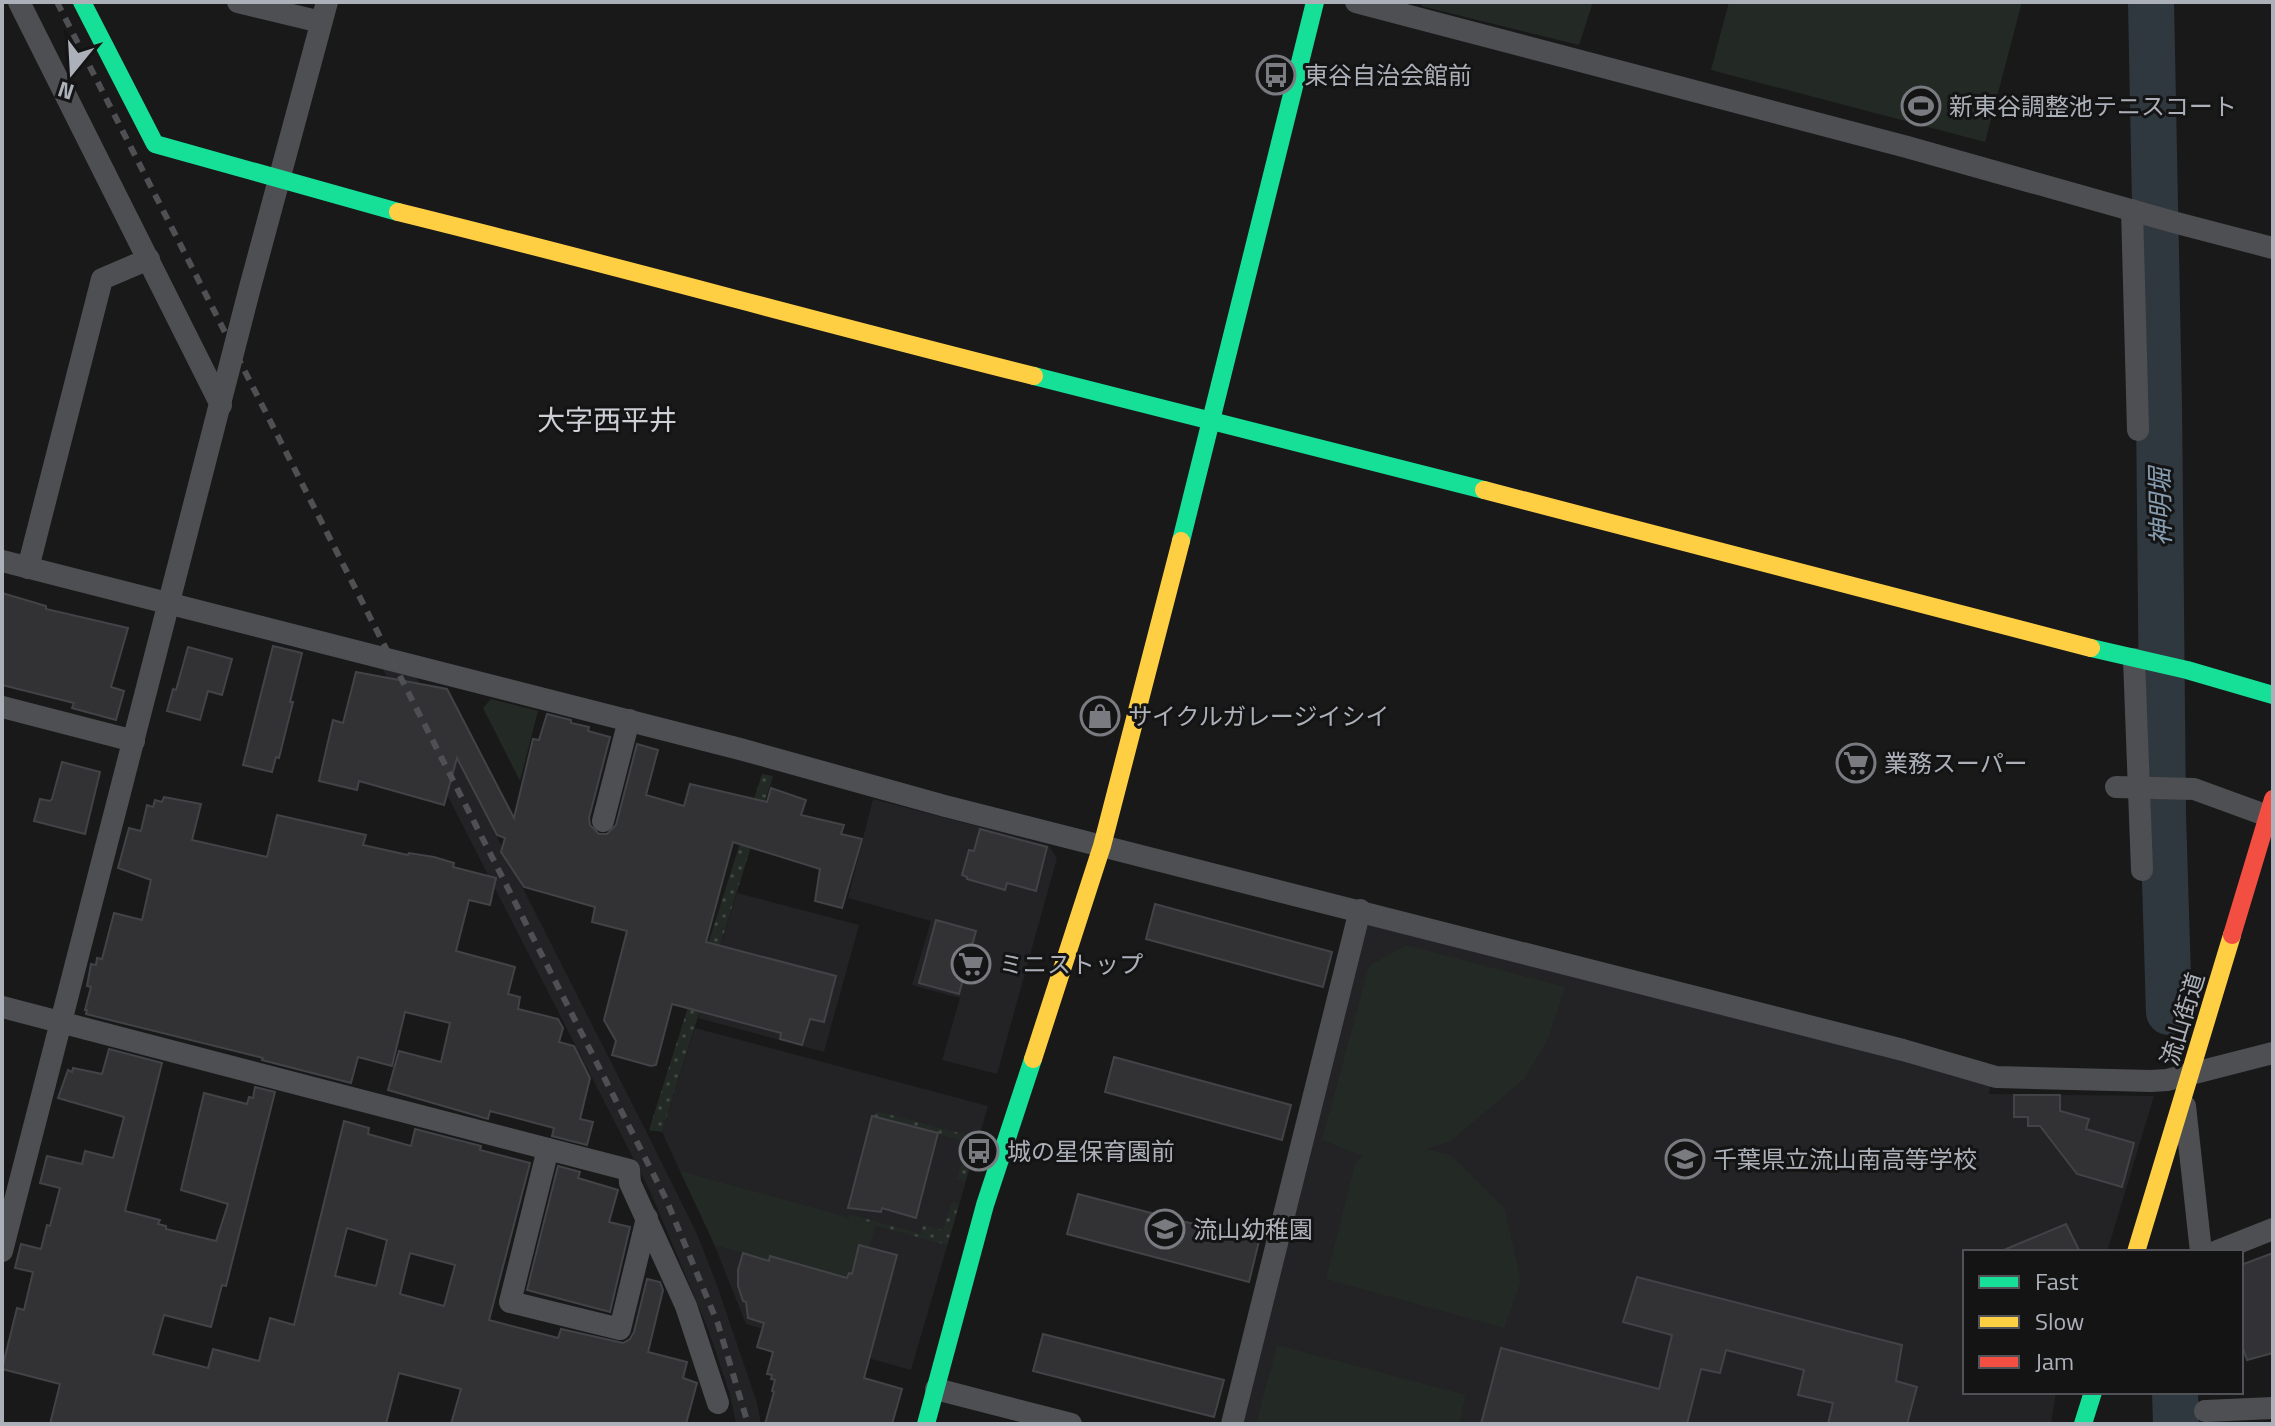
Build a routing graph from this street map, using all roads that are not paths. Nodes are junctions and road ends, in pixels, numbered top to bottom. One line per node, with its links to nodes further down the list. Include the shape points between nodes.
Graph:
1 (19, 2): 10 (street)
2 (82, 2): 7 (street, via 155,144)
3 (238, 2): 6 (street)
4 (1315, 2): 12 (street)
5 (1356, 2): 8 (street)
6 (324, 12): 7 (street)
7 (279, 178): 11 (street); 12 (street, via 805,319)
8 (2137, 212): 9 (street); 13 (street)
9 (2273, 248)
10 (149, 259): 11 (street); 15 (street, via 102,279)
11 (221, 405): 16 (street)
12 (1211, 420): 17 (street); 26 (street)
13 (2138, 430)
14 (2, 561): 15 (street)
15 (28, 568): 16 (street)
16 (169, 605): 20 (street); 21 (street)
17 (2141, 660): 18 (street); 23 (street)
18 (2273, 695)
19 (2, 707): 21 (street)
20 (629, 720): 25 (street); 26 (street)
21 (134, 741): 30 (street)
22 (2116, 787): 23 (street)
23 (2145, 788): 24 (street, via 2194,789); 27 (street)
24 (2270, 808): 32 (street, 流山街道)
25 (603, 821)
26 (1102, 846): 28 (street); 41 (street, via 985,1205)
27 (2142, 870)
28 (1360, 910): 32 (street, via 1996,1077 2151,1081); 48 (street)
29 (2, 1007): 30 (street)
30 (59, 1022): 34 (street); 40 (street)
31 (2273, 1053): 32 (street)
32 (2190, 1073): 33 (street, 流山街道)
33 (2184, 1095): 37 (street, 流山街道); 38 (street)
34 (548, 1149): 35 (street, via 629,1170); 35 (street, via 510,1302 620,1329)
35 (647, 1218): 43 (street, via 686,1306)
36 (2273, 1229): 39 (street)
37 (2137, 1250)
38 (2201, 1250)
39 (2220, 1250)
40 (2, 1251)
41 (936, 1389): 46 (street); 47 (street)
42 (2092, 1394): 49 (street)
43 (718, 1403)
44 (2273, 1408): 45 (street)
45 (2205, 1409)
46 (926, 1424)
47 (1071, 1424)
48 (1232, 1424)
49 (2083, 1424)

